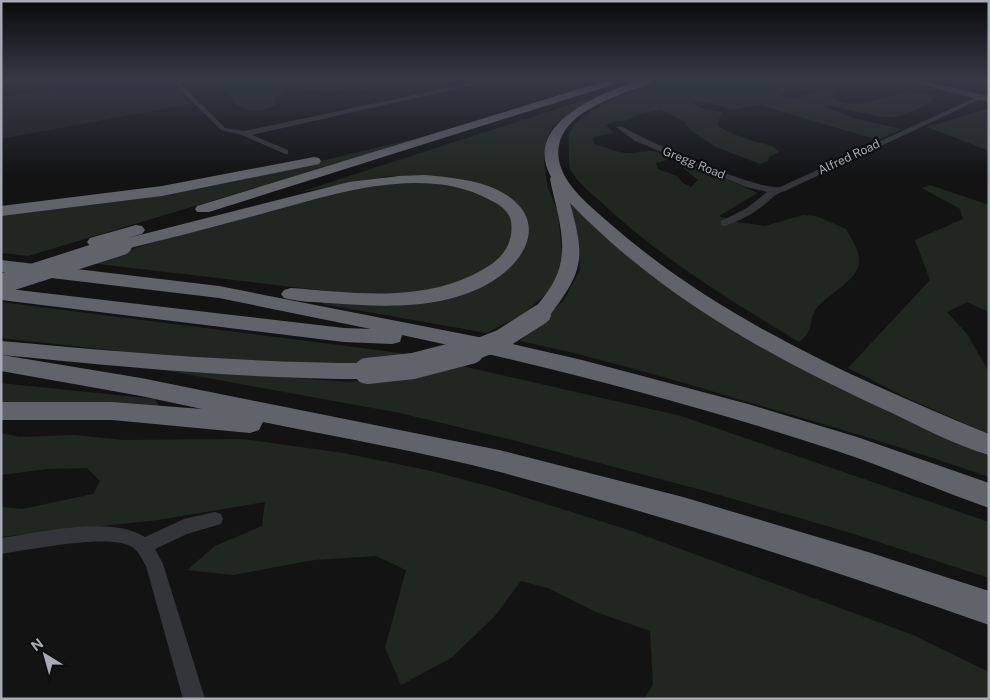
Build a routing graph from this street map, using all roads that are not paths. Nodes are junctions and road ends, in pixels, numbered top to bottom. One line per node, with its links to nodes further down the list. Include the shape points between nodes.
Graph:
1 (205, 112): 9 (street, via 223,130)
2 (349, 112): 9 (street)
3 (516, 112): 7 (highway)
4 (539, 112): 15 (highway)
5 (581, 112): 11 (highway, via 568,120 553,142)
6 (955, 112): 12 (street, Alfred Road)
7 (495, 118): 13 (highway, via 228,179 101,200); 17 (highway)
8 (619, 127): 12 (street, Gregg Road, via 634,138 749,185)
9 (243, 133): 10 (street)
10 (285, 152)
11 (555, 173): 22 (highway, bridge, via 571,257 566,276 541,314 510,334 469,352 421,365 367,372 174,364); 26 (highway, via 607,231 638,257 708,305 819,368)
12 (772, 191): 14 (street, via 761,203)
13 (1, 211)
14 (724, 224)
15 (122, 245): 18 (highway, bridge); 19 (highway, via 335,190 407,180 464,184 493,195 513,209 523,230 521,242 499,269 466,286 430,296 371,300)
16 (1, 266): 19 (highway)
17 (1, 272)
18 (1, 284)
19 (219, 292): 21 (highway)
20 (1, 294): 21 (highway, via 344,335)
21 (463, 340): 27 (highway, via 748,413 848,444)
22 (1, 348)
23 (1, 363): 25 (highway)
24 (1, 411): 25 (highway, via 112,410 263,425)
25 (343, 427): 31 (highway, via 620,492 784,540)
26 (989, 444)
27 (989, 496)
28 (215, 519): 30 (street, via 184,528)
29 (1, 546): 30 (street, via 113,536 134,540)
30 (144, 546): 32 (street, via 154,564)
31 (989, 608)
32 (194, 699)

